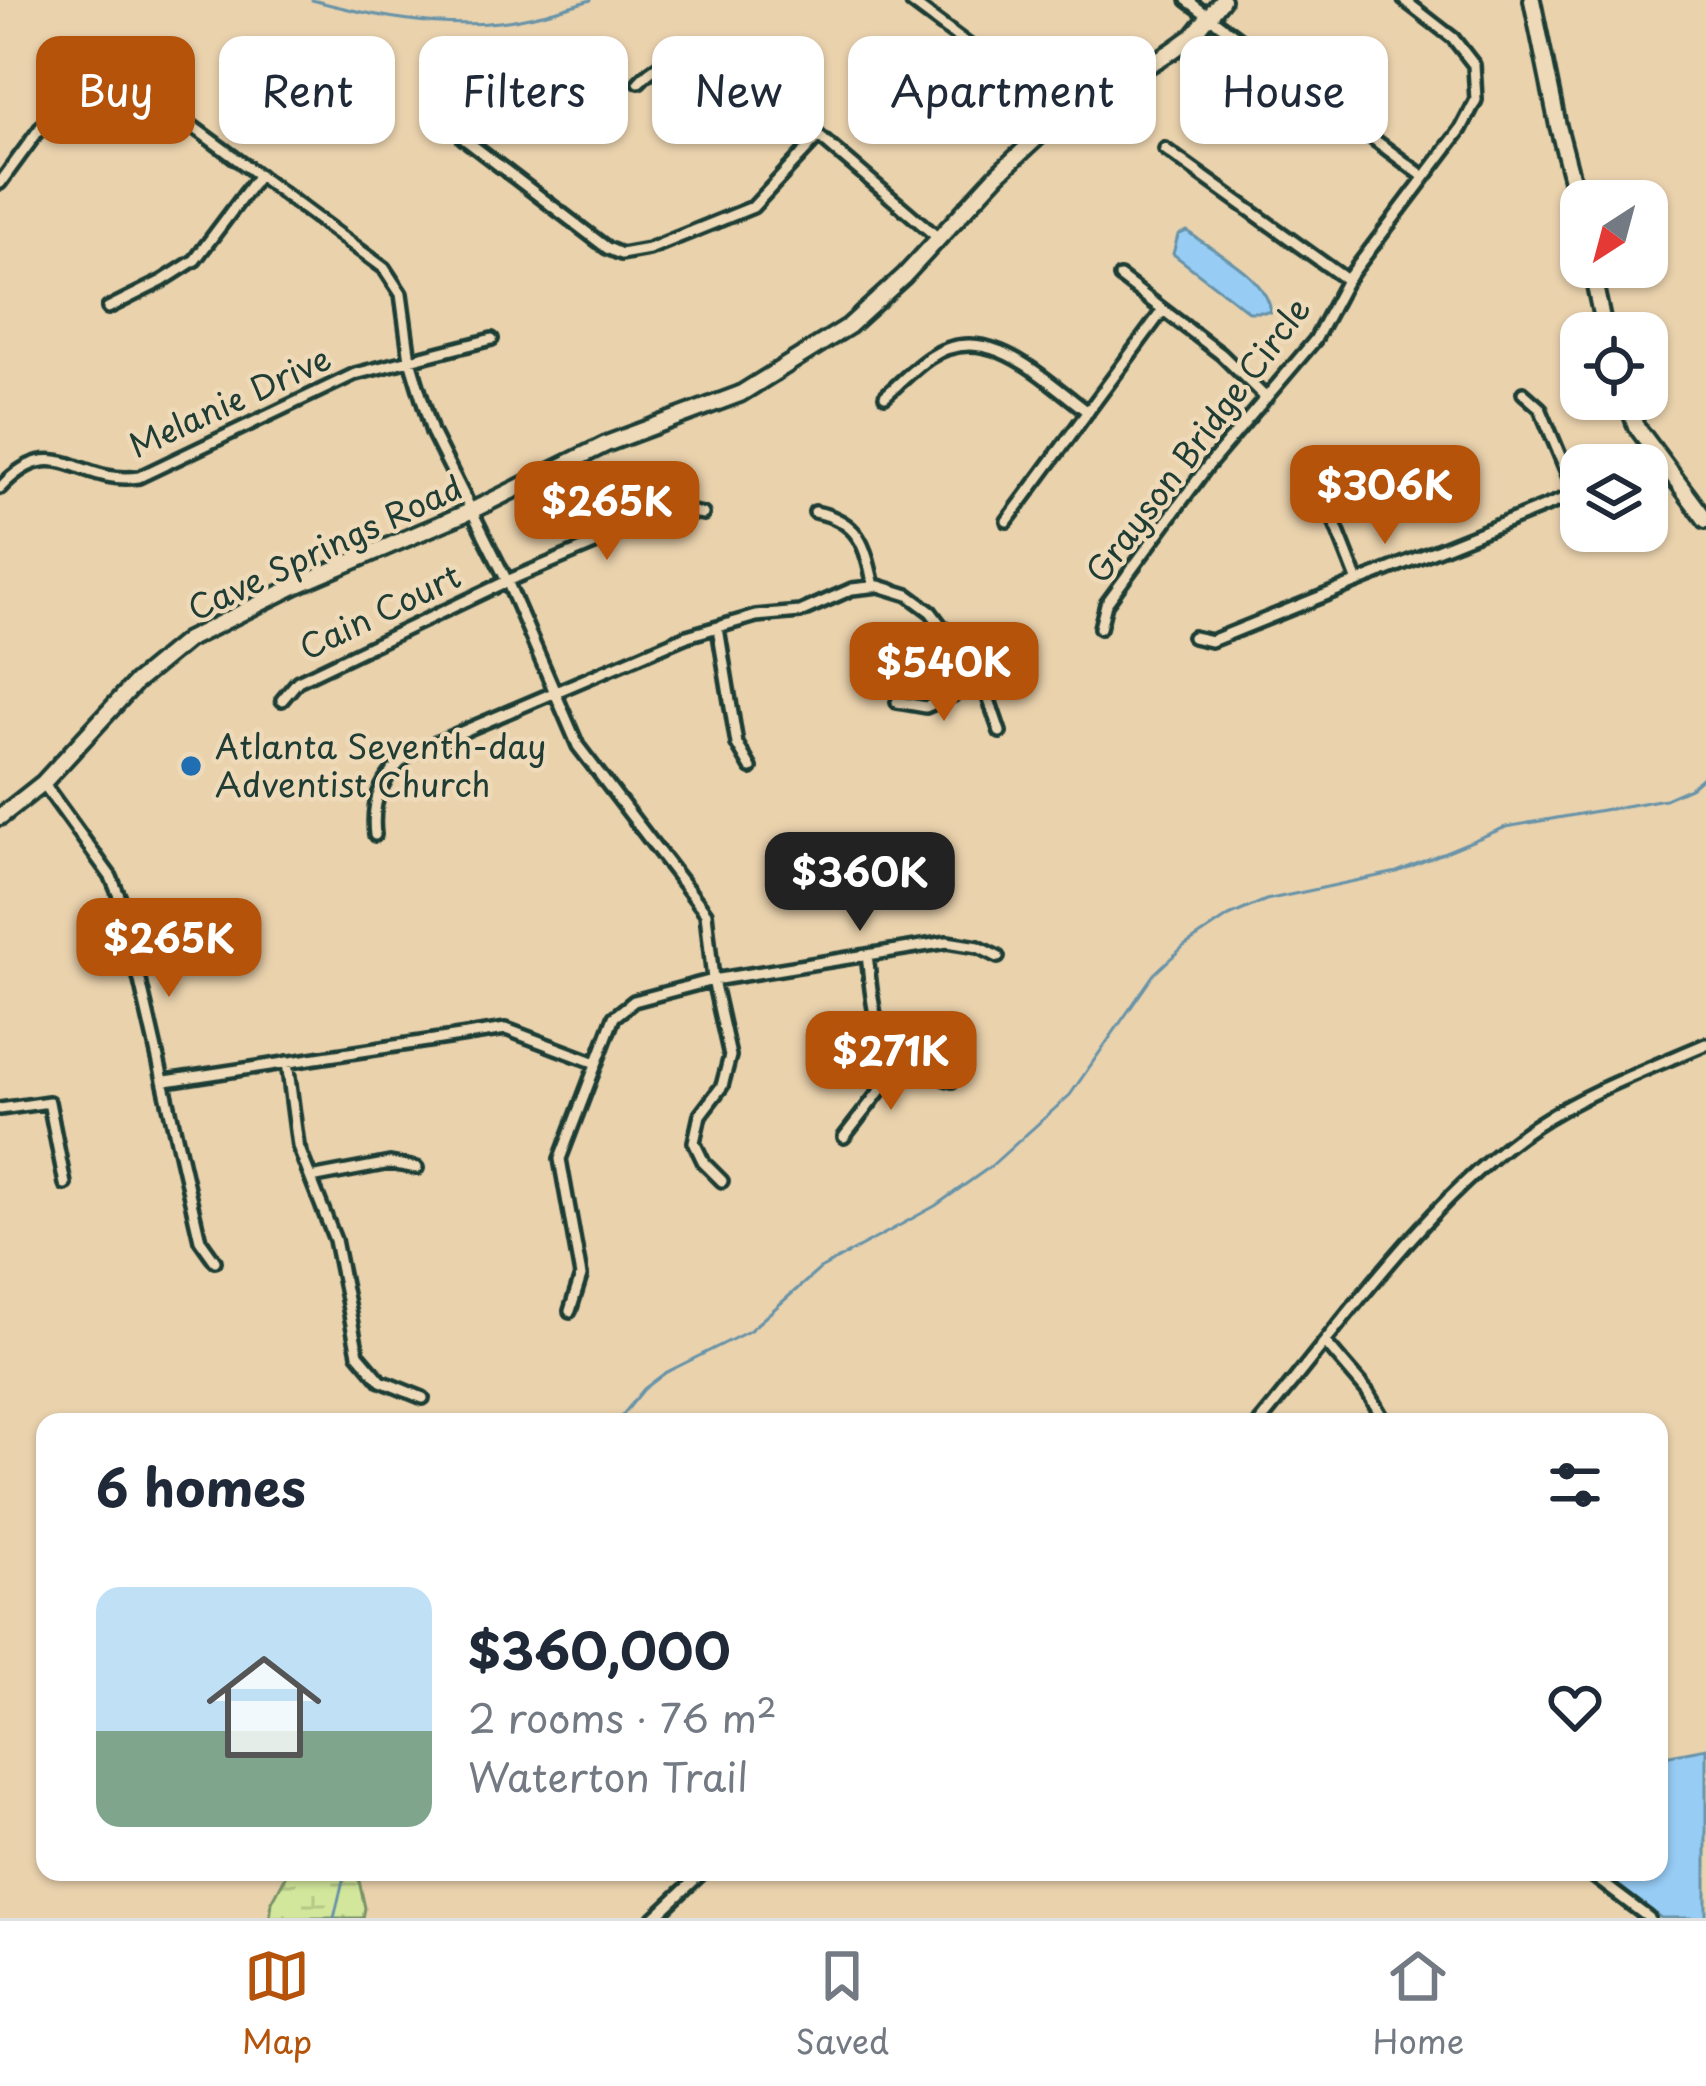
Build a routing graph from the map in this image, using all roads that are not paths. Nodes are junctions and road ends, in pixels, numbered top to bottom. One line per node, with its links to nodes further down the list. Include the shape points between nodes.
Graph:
1 (1187, 0): 6 (street)
2 (1222, 0): 6 (street, Cave Springs Road)
3 (1404, 0): 17 (street, Grayson Bridge Circle, via 1454,38 1474,65 1476,100)
4 (1532, 0): 18 (street)
5 (912, 3): 7 (street)
6 (1210, 16): 8 (street, Cave Springs Road); 17 (street)
7 (956, 36)
8 (1156, 61)
9 (652, 69): 10 (street)
10 (640, 82)
11 (824, 141): 20 (street)
12 (472, 144): 13 (street, via 621,254 753,207)
13 (811, 144)
14 (1032, 144): 20 (street, Cave Springs Road)
15 (1165, 149): 22 (street)
16 (259, 175): 19 (street, via 146,92 110,87 63,97); 23 (street, via 195,260); 26 (street, via 384,268 400,294)
17 (1423, 176): 22 (street, Grayson Bridge Circle)
18 (1573, 180)
19 (0, 183)
20 (937, 237): 36 (street, Cave Springs Road, via 849,326 740,394 606,444)
21 (1120, 277): 24 (street)
22 (1347, 280): 29 (street, Grayson Bridge Circle, via 1316,340)
23 (108, 308)
24 (1163, 310): 29 (street); 30 (street)
25 (491, 339): 26 (street, Melanie Drive)
26 (410, 360): 33 (street, Melanie Drive, via 355,374 139,477 118,480 38,459); 36 (street, via 432,432)
27 (1523, 393): 31 (street, via 1540,408)
28 (886, 395): 30 (street, via 929,358 981,343)
29 (1266, 398): 45 (street, Grayson Bridge Circle, via 1106,604)
30 (1088, 412): 40 (street)
31 (1560, 452)
32 (1668, 479): 39 (street)
33 (0, 488)
34 (1321, 488): 42 (street)
35 (1560, 501): 42 (street)
36 (473, 510): 41 (street); 53 (street, Cave Springs Road, via 187,640 136,682)
37 (815, 512): 43 (street, via 839,517 864,544)
38 (703, 514): 41 (street, Cain Court, via 676,509)
39 (1706, 520)
40 (1007, 521)
41 (507, 581): 48 (street); 49 (street, Cain Court, via 298,681)
42 (1358, 582): 46 (street, via 1211,641)
43 (874, 586): 44 (street); 47 (street, via 931,612)
44 (718, 628): 48 (street); 52 (street, via 737,744)
45 (1100, 628)
46 (1192, 637)
47 (983, 682): 50 (street, via 926,707); 51 (street)
48 (556, 693): 55 (street, via 410,754 391,769 376,801); 58 (street, via 578,746 706,913)
49 (282, 700)
50 (896, 702)
51 (1000, 732)
52 (752, 768)
53 (43, 783): 54 (street, Cave Springs Road); 63 (street, via 122,903)
54 (0, 817)
55 (375, 835)
56 (867, 956): 57 (street, via 947,942); 58 (street); 60 (street, via 875,1018)
57 (998, 957)
58 (713, 980): 62 (street, via 634,1001 614,1017); 69 (street, via 730,1056 694,1142)
59 (1706, 1044): 73 (street, via 1562,1111 1493,1157)
60 (902, 1062): 64 (street); 66 (street)
61 (287, 1063): 62 (street, via 506,1029); 63 (street); 68 (street, via 298,1146)
62 (596, 1063): 72 (street, via 560,1159 580,1276)
63 (166, 1081): 71 (street, via 200,1240)
64 (952, 1081)
65 (0, 1109): 70 (street, via 49,1102)
66 (844, 1137)
67 (417, 1168): 68 (street, via 390,1162)
68 (311, 1178): 74 (street, via 335,1240 358,1354 381,1381)
69 (722, 1181)
70 (65, 1184)
71 (215, 1261)
72 (570, 1310)
73 (1325, 1343): 75 (street); 76 (street)
74 (423, 1398)
75 (1267, 1413)
76 (1380, 1413)
77 (693, 1881): 79 (street)
78 (1600, 1881): 80 (street)
79 (654, 1918)
80 (1648, 1918)

